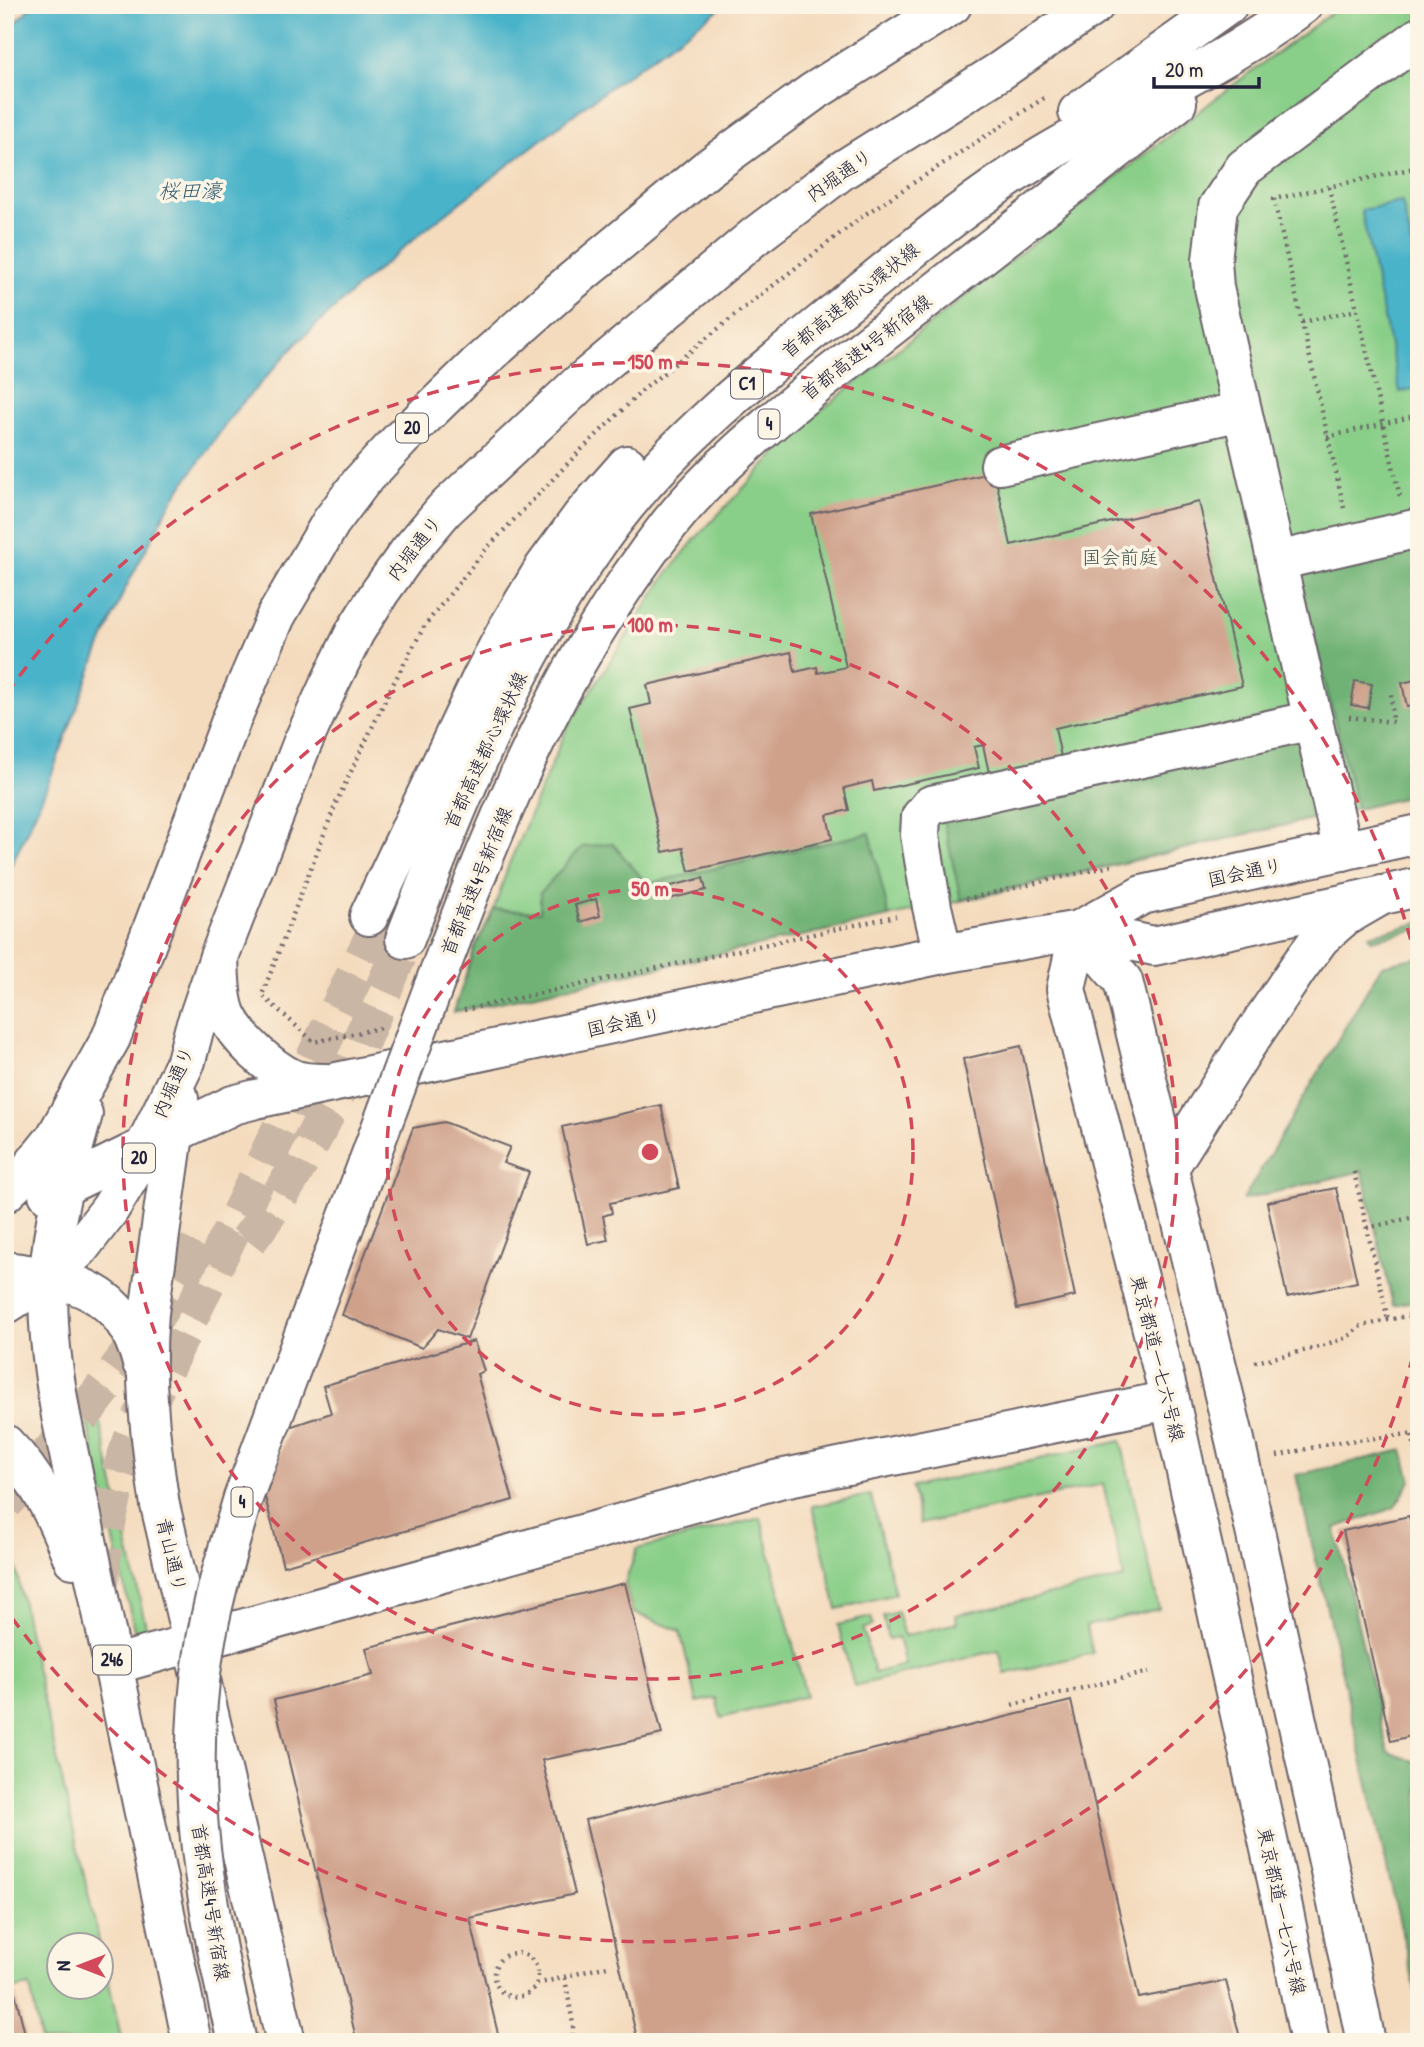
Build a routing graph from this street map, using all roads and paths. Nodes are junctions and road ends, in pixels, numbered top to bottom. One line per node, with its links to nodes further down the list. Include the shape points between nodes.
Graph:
1 (952, 5): 31 (main road, 20, via 813,92 707,169 477,365 361,482 276,616 232,718)
2 (1095, 5): 28 (main road, 内堀通り, via 841,171 754,237 580,383 444,510 380,592 349,643 302,744)
3 (1228, 5): 4 (main road, 首都高速都心環状線 / C1, via 796,309 666,424 582,516 508,628 454,736 385,925 461,797 538,635 614,520 658,469 759,374 959,212 1071,139 1233,52)
4 (1298, 9): 64 (main road, 首都高速4号新宿線 / 4, bridge, via 824,379 714,475 632,574 560,694 495,830 433,988 262,1445 215,1599 198,1701 197,1810 202,1871)
5 (1419, 37): 11 (main road, via 1244,168 1218,207 1214,288)
6 (1416, 167): 7 (path); 8 (path)
7 (1329, 187): 9 (path); 10 (path, via 1274,199)
8 (1419, 194)
9 (1357, 310): 10 (path); 13 (path)
10 (1302, 322): 14 (path)
11 (1242, 411): 15 (main road); 18 (main road)
12 (1419, 415): 13 (path)
13 (1383, 424): 14 (path); 17 (path)
14 (1327, 437): 16 (path)
15 (1000, 465)
16 (1345, 514)
17 (1410, 514): 18 (main road)
18 (1277, 561): 20 (main road)
19 (1391, 693): 20 (path, via 1393,722 1353,716)
20 (1313, 720): 22 (main road); 25 (main road, via 931,805 921,817 920,835)
21 (1419, 834): 22 (main road, 国会通り)
22 (1343, 851): 26 (main road, 国会通り, via 1142,895)
23 (1126, 863): 25 (path)
24 (1401, 891): 26 (main road, 国会通り, via 1154,946); 36 (main road, via 1344,917 1320,938)
25 (932, 907): 27 (main road); 29 (path)
26 (1079, 930): 27 (main road, 国会通り); 36 (main road, via 1123,981); 50 (main road, 東京都道一七六号線, via 1066,989)
27 (943, 954): 34 (main road, 国会通り)
28 (219, 957): 33 (main road, 内堀通り); 34 (main road, via 226,1014 236,1031 294,1079)
29 (454, 1012)
30 (390, 1025): 32 (path)
31 (111, 1038): 38 (main road, 246); 39 (main road, 20, via 55,1138)
32 (314, 1042)
33 (186, 1061): 35 (main road, 青山通り)
34 (335, 1084): 35 (main road, 国会通り, via 233,1105)
35 (163, 1147): 38 (main road, 国会通り); 44 (main road, 20, via 133,1171 79,1249); 49 (main road, 青山通り)
36 (1168, 1168): 68 (main road, via 1232,1428)
37 (1354, 1172): 42 (path)
38 (62, 1187): 40 (main road, 国会通り); 44 (main road, 246)
39 (5, 1193)
40 (5, 1216)
41 (1419, 1216): 42 (path)
42 (1367, 1228): 47 (path)
43 (5, 1271): 44 (main road)
44 (49, 1277): 45 (main road, 20); 49 (main road, via 92,1291 109,1303 133,1334); 57 (main road, 246, via 55,1384)
45 (5, 1305)
46 (1419, 1313): 47 (path)
47 (1388, 1320): 48 (path, via 1358,1327 1336,1341)
48 (1255, 1362)
49 (146, 1380): 56 (main road, 青山通り, via 160,1505)
50 (1170, 1400): 56 (main road, via 779,1479); 67 (main road, 東京都道一七六号線)
51 (1419, 1433): 52 (path)
52 (1412, 1435): 54 (path, via 1332,1443); 55 (path)
53 (5, 1444): 57 (main road, via 38,1484 56,1517)
54 (1277, 1456)
55 (1419, 1463)
56 (193, 1643): 57 (main road); 65 (main road, 青山通り)
57 (113, 1665): 63 (main road, 246)
58 (1149, 1672): 59 (path)
59 (1013, 1705)
60 (607, 1966): 61 (path)
61 (565, 1978): 62 (path); 66 (path)
62 (537, 1984): 62 (path, via 537,1969 529,1957 508,1954 497,1963 494,1978 506,1995 527,1995)
63 (192, 2042)
64 (237, 2042)
65 (286, 2042)
66 (573, 2042)
67 (1310, 2042)
68 (1366, 2042)

